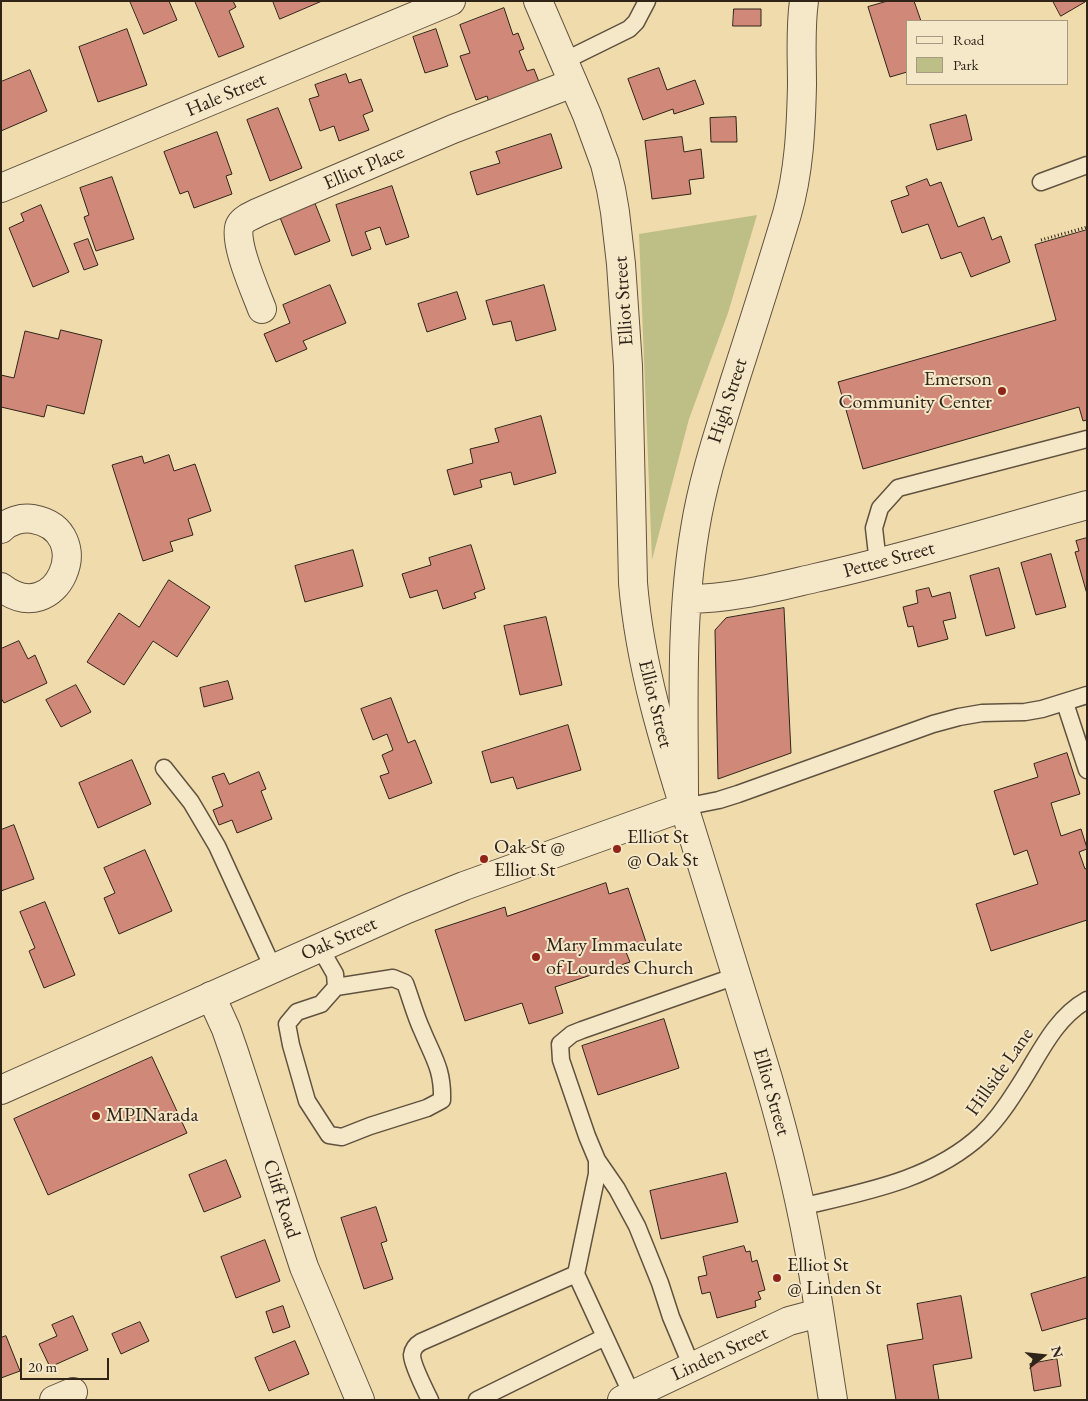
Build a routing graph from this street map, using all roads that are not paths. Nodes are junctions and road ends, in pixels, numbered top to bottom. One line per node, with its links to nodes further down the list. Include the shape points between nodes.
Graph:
1 (452, 1): 8 (street, Hale Street)
2 (538, 1): 5 (street, Elliot Street)
3 (647, 1): 5 (lane, via 629,29)
4 (804, 1): 15 (street, High Street, via 800,141 794,191 705,480 693,539)
5 (568, 72): 9 (street, Elliot Place, via 453,129 249,217 237,233); 20 (street, Elliot Street, via 605,164 616,212 628,376 635,610 654,705)
6 (1087, 165): 7 (lane)
7 (1041, 182)
8 (1, 188)
9 (262, 309)
10 (1087, 439): 13 (lane, via 898,488 880,508 874,528)
11 (1087, 504): 13 (street, Pettee Street)
12 (1, 529): 14 (street, via 15,520 28,518 52,526 66,547 67,560 65,573 48,592 22,598)
13 (878, 563): 15 (street, Pettee Street, via 742,595)
14 (1, 587)
15 (687, 599): 20 (street, High Street)
16 (1087, 695): 17 (lane)
17 (1065, 703): 19 (lane); 20 (lane, via 1025,712 982,713 942,722 733,796)
18 (164, 768): 22 (lane, via 191,802 217,846)
19 (1087, 770)
20 (684, 807): 21 (street, Oak Street, via 464,886); 23 (street, Elliot Street)
21 (320, 948): 22 (street, Oak Street); 24 (lane, via 335,974)
22 (273, 968): 25 (street, Oak Street)
23 (736, 976): 28 (lane, via 582,1030 560,1044 560,1060); 29 (street, Elliot Street, via 772,1090)
24 (336, 987): 24 (lane, via 321,1004 297,1012 287,1024 307,1101 329,1135 342,1137 442,1100 438,1064 421,1029 405,983 393,978)
25 (211, 996): 27 (street, Oak Street); 35 (street, Cliff Road, via 234,1052 304,1267)
26 (1087, 1000): 29 (lane, Hillside Lane, via 1076,1006 1053,1031 1000,1114 958,1154 901,1182)
27 (1, 1090)
28 (597, 1160): 30 (lane, via 597,1174); 33 (lane, via 618,1189 637,1226)
29 (800, 1207): 31 (street, Elliot Street)
30 (576, 1274): 32 (lane); 36 (lane, via 415,1346 413,1362)
31 (819, 1313): 33 (street, Linden Street, via 789,1321); 38 (street, Elliot Street)
32 (605, 1337): 34 (lane); 37 (lane)
33 (692, 1367): 34 (street, Linden Street)
34 (627, 1397)
35 (360, 1400)
36 (430, 1400)
37 (476, 1400)
38 (833, 1400)

